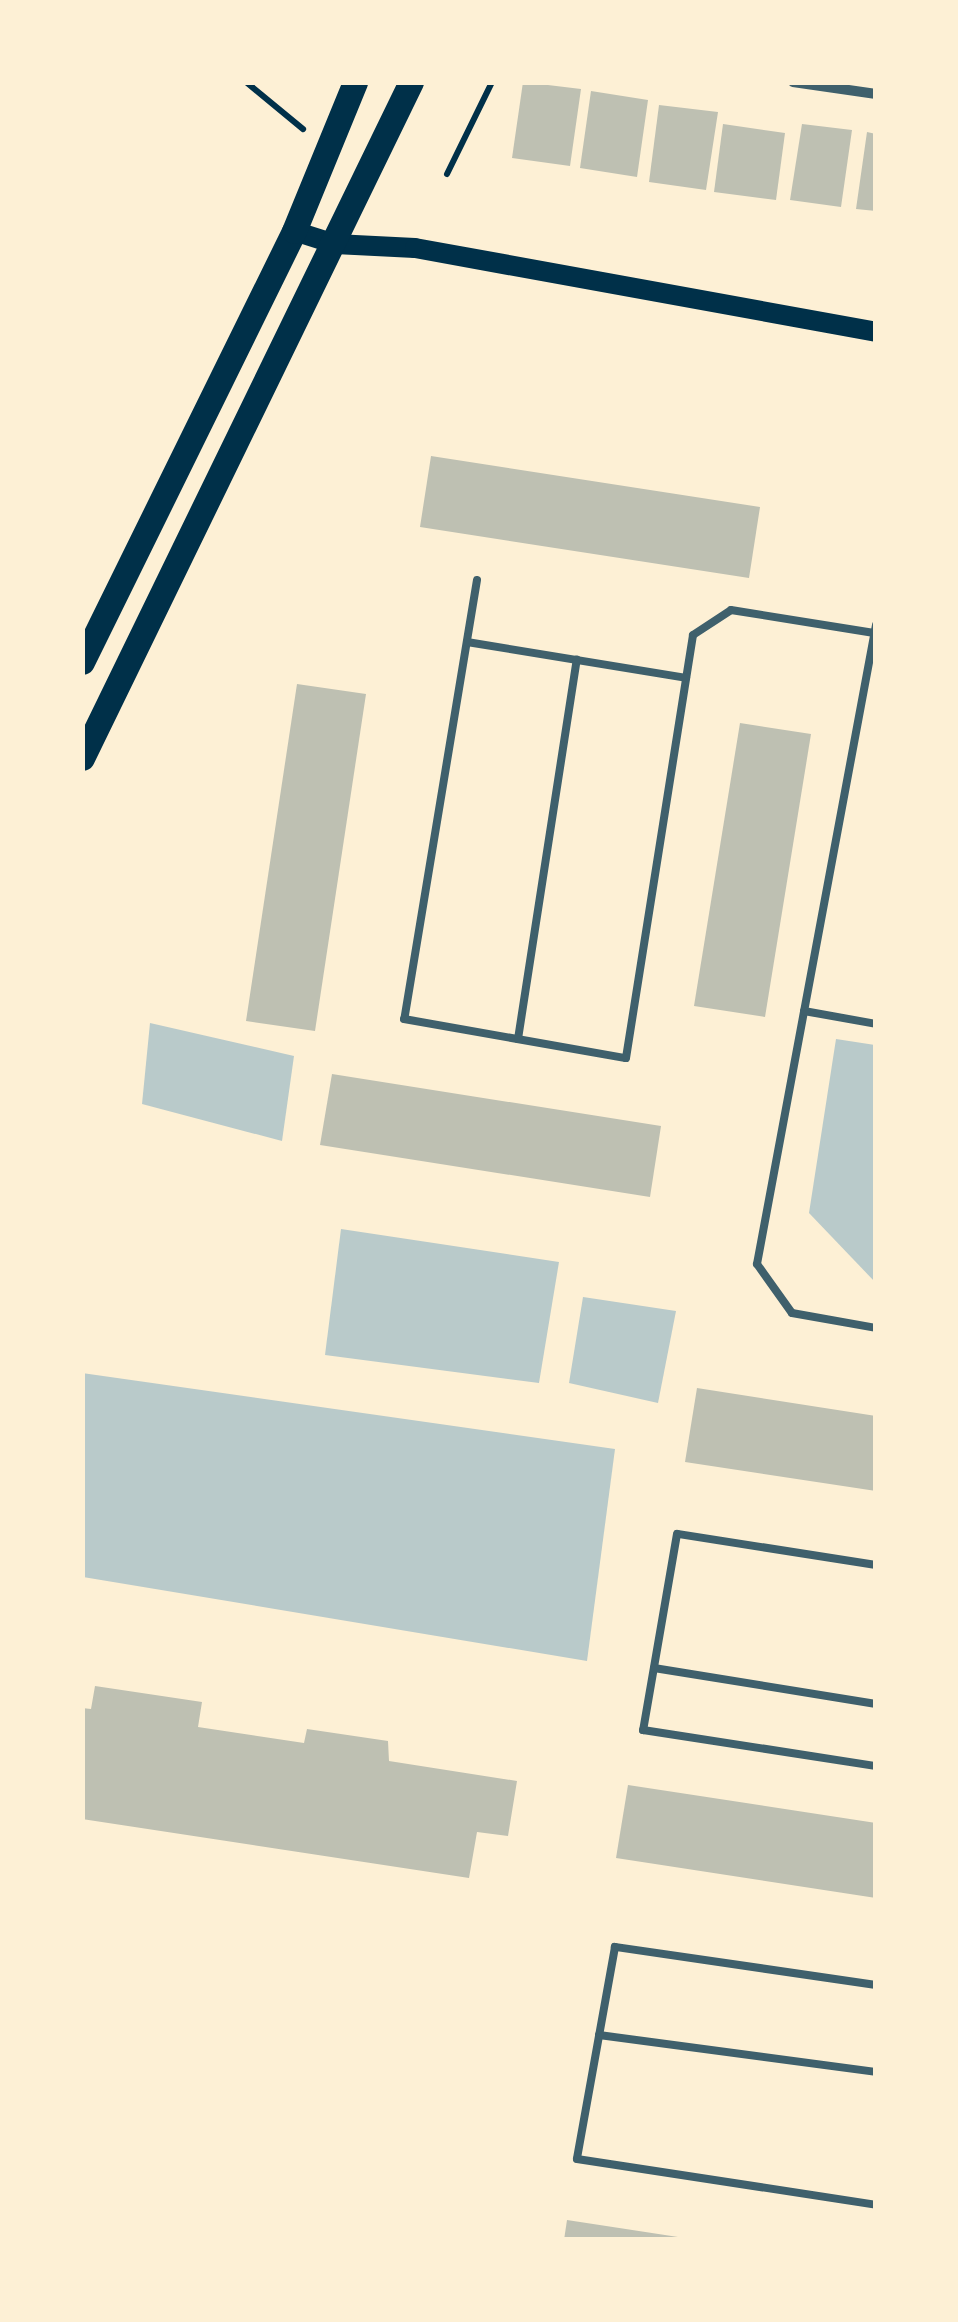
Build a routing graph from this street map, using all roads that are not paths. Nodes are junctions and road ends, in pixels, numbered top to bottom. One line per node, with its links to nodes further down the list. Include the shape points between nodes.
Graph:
1 (355, 82): 5 (main road)
2 (411, 82): 6 (main road)
3 (792, 82): 4 (street)
4 (876, 94)
5 (294, 232): 6 (main road); 12 (main road)
6 (334, 244): 7 (main road, via 416,248); 14 (main road)
7 (876, 332)
8 (477, 580): 10 (lane)
9 (875, 629): 13 (lane, via 731,610 693,635); 15 (lane)
10 (467, 642): 11 (lane); 17 (lane, via 404,1019)
11 (577, 660): 13 (lane); 17 (lane)
12 (82, 662)
13 (686, 678): 17 (lane, via 626,1058)
14 (82, 758)
15 (804, 1011): 16 (lane); 18 (lane, via 757,1264 792,1313)
16 (876, 1024)
17 (518, 1039)
18 (876, 1328)
19 (876, 1564): 20 (lane, via 678,1534)
20 (654, 1668): 21 (lane); 22 (lane, via 643,1730)
21 (876, 1704)
22 (876, 1766)
23 (876, 1985): 24 (lane, via 615,1947)
24 (599, 2035): 25 (lane); 26 (lane, via 576,2159)
25 (876, 2072)
26 (876, 2205)

